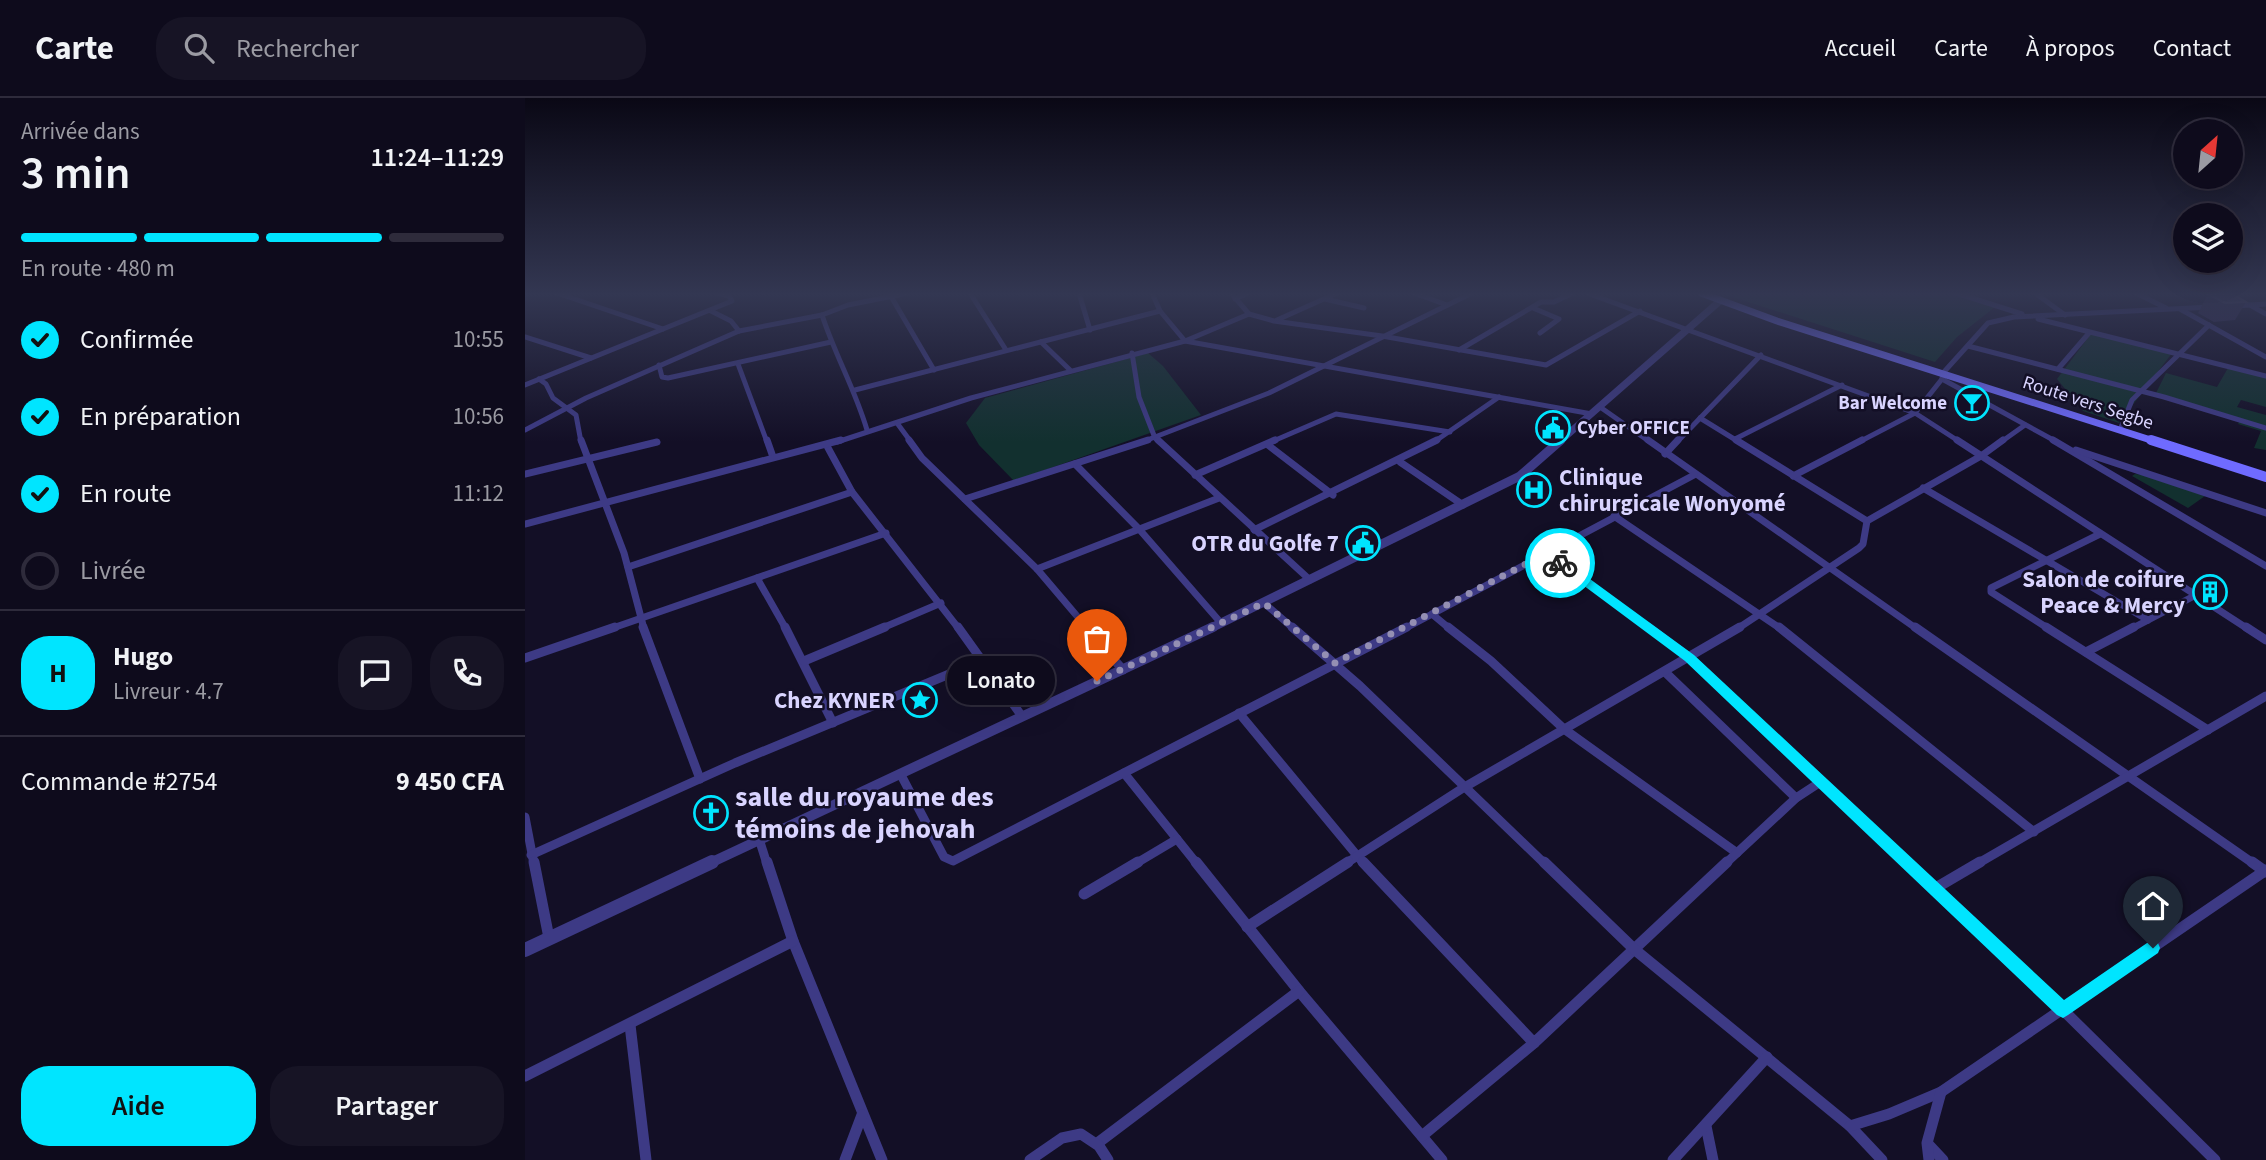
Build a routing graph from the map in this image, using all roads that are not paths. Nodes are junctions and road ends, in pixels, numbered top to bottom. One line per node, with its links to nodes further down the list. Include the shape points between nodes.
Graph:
1 (831, 342): 43 (street)
2 (1041, 342): 37 (street)
3 (542, 343): 31 (street)
4 (629, 343): 31 (street)
5 (712, 343): 34 (street)
6 (829, 343): 32 (street)
7 (919, 343): 36 (street)
8 (1001, 343): 25 (street)
9 (1039, 343): 25 (street)
10 (1178, 343): 27 (street)
11 (1194, 343): 33 (street)
12 (1368, 343): 33 (street)
13 (1418, 343): 26 (street)
14 (1472, 343): 26 (street)
15 (1587, 343): 26 (street, via 1549,365)
16 (1675, 343): 48 (street)
17 (1728, 343): 29 (street)
18 (1842, 343): 38 (main road, Route vers Segbe)
19 (1971, 343): 24 (street)
20 (2081, 343): 35 (street)
21 (2130, 343): 28 (street)
22 (2190, 343): 28 (street)
23 (2241, 343): 30 (street)
24 (1968, 346): 35 (street); 38 (street)
25 (1006, 350): 36 (street)
26 (1459, 350)
27 (1132, 353): 37 (street); 59 (street, via 1139,397)
28 (2178, 354): 39 (street); 44 (street)
29 (1761, 355): 42 (street); 51 (street)
30 (2266, 356)
31 (591, 358): 40 (street)
32 (738, 364): 34 (street, via 668,378 662,377); 67 (street)
33 (1324, 364): 45 (street); 59 (street, via 1269,393)
34 (659, 365): 46 (street)
35 (2058, 369): 44 (street)
36 (935, 370): 43 (street)
37 (1070, 370): 52 (street)
38 (1943, 376): 49 (street); 53 (street); 57 (main road, Route vers Segbe)
39 (2266, 376)
40 (539, 379): 41 (street); 46 (street)
41 (525, 385)
42 (1842, 385): 49 (street); 60 (street)
43 (855, 390): 56 (street)
44 (2142, 392): 54 (street); 57 (street, via 2132,400)
45 (1499, 397): 48 (street); 58 (street)
46 (570, 409): 55 (street); 68 (street, via 578,419)
47 (1346, 409): 50 (street)
48 (1596, 411): 65 (street); 82 (street, via 1520,476)
49 (1915, 413): 66 (street); 74 (street)
50 (1336, 414): 58 (street); 63 (street)
51 (1700, 418): 60 (street); 65 (street)
52 (897, 423): 56 (street); 80 (street, via 922,458)
53 (2025, 425): 62 (street); 66 (street)
54 (2266, 428)
55 (525, 430)
56 (867, 430): 64 (street)
57 (2120, 430): 75 (main road, Route vers Segbe)
58 (1450, 432): 69 (street)
59 (1155, 438): 70 (street); 72 (street)
60 (1735, 439): 74 (street)
61 (657, 442): 68 (street)
62 (2060, 444): 83 (street); 93 (street)
63 (1268, 445): 72 (street); 78 (street)
64 (828, 446): 67 (street); 77 (street)
65 (1665, 454): 73 (street)
66 (1981, 456): 76 (street); 90 (street)
67 (773, 457): 81 (street)
68 (589, 459): 71 (street); 81 (street)
69 (1400, 462): 78 (street); 82 (street)
70 (1075, 464): 80 (street); 87 (street)
71 (525, 474)
72 (1195, 475): 79 (street)
73 (1694, 475): 84 (street); 96 (street)
74 (1793, 476): 85 (street)
75 (2266, 477)
76 (1923, 488): 85 (street); 92 (street)
77 (852, 492): 89 (street); 94 (street)
78 (1333, 495): 88 (street)
79 (1219, 498): 87 (street); 88 (street)
80 (965, 499): 95 (street)
81 (605, 504): 86 (street); 94 (street)
82 (1463, 505): 98 (street)
83 (2264, 513)
84 (1614, 516): 91 (street); 103 (street)
85 (1867, 521): 96 (street, via 1863,544)
86 (525, 524)
87 (1139, 528): 95 (street); 106 (street)
88 (1254, 530): 98 (street)
89 (886, 533): 97 (street); 100 (street)
90 (2099, 534): 92 (street); 99 (street)
91 (1547, 553): 102 (street); 110 (street)
92 (2047, 560): 105 (street); 108 (street, via 1991,592)
93 (2266, 566)
94 (628, 567): 104 (street)
95 (1037, 569): 114 (street)
96 (1831, 569): 103 (street); 124 (street)
97 (757, 578): 104 (street); 112 (street)
98 (1310, 580): 101 (street)
99 (2196, 596): 105 (street); 107 (street)
100 (941, 603): 111 (street); 112 (street)
101 (1264, 603): 106 (street); 113 (street)
102 (1432, 614): 113 (street); 120 (street)
103 (1763, 614): 110 (street); 130 (street)
104 (640, 619): 109 (street); 125 (street)
105 (2148, 620): 108 (street)
106 (1221, 623): 114 (street)
107 (2266, 640)
108 (2085, 652): 121 (street)
109 (525, 658)
110 (1690, 658): 115 (street); 126 (street)
111 (983, 660): 118 (street); 119 (street)
112 (804, 661): 119 (street)
113 (1335, 663): 117 (street); 127 (street)
114 (1123, 670): 118 (street)
115 (1665, 672): 120 (street); 128 (street)
116 (2266, 696): 121 (street)
117 (1239, 713): 122 (street); 135 (street)
118 (1021, 715): 123 (street)
119 (833, 723): 125 (street)
120 (1565, 730): 127 (street); 133 (street)
121 (2208, 730): 124 (street)
122 (1124, 773): 123 (street, via 953,861 944,857); 131 (street)
123 (901, 775): 132 (street)
124 (2129, 775): 130 (street); 136 (street)
125 (700, 779): 134 (street)
126 (1822, 780): 128 (street); 137 (street)
127 (1463, 788): 135 (street); 142 (street)
128 (1796, 798): 133 (street)
129 (525, 817): 134 (street)
130 (2034, 832): 137 (street)
131 (1177, 839): 138 (street); 139 (street)
132 (760, 842): 140 (street); 141 (street)
133 (1737, 853): 142 (street)
134 (531, 855): 140 (street)
135 (1356, 855): 139 (street); 147 (street)
136 (2266, 871): 145 (street)
137 (1934, 889): 145 (street)
138 (1084, 894)
139 (1247, 926): 144 (street)
140 (549, 939): 143 (street)
141 (793, 941): 146 (street); 151 (street)
142 (1634, 949): 147 (street); 148 (street)
143 (525, 950)
144 (1299, 991): 154 (street); 155 (street)
145 (2063, 1010): 150 (street); 168 (street)
146 (630, 1025): 149 (street); 157 (street)
147 (1534, 1043): 154 (street)
148 (1767, 1057): 152 (street); 153 (street)
149 (525, 1076)
150 (1941, 1092): 153 (street); 156 (street)
151 (862, 1115): 158 (street); 159 (street)
152 (1706, 1126): 163 (street); 164 (street)
153 (1850, 1126): 165 (street)
154 (1422, 1136): 162 (street)
155 (1098, 1142): 160 (street, via 1077,1132); 161 (street)
156 (1927, 1143): 166 (street); 167 (street)
157 (646, 1160)
158 (845, 1160)
159 (882, 1160)
160 (1030, 1160)
161 (1108, 1160)
162 (1442, 1160)
163 (1673, 1160)
164 (1713, 1160)
165 (1882, 1160)
166 (1929, 1160)
167 (1943, 1160)
168 (2215, 1160)

